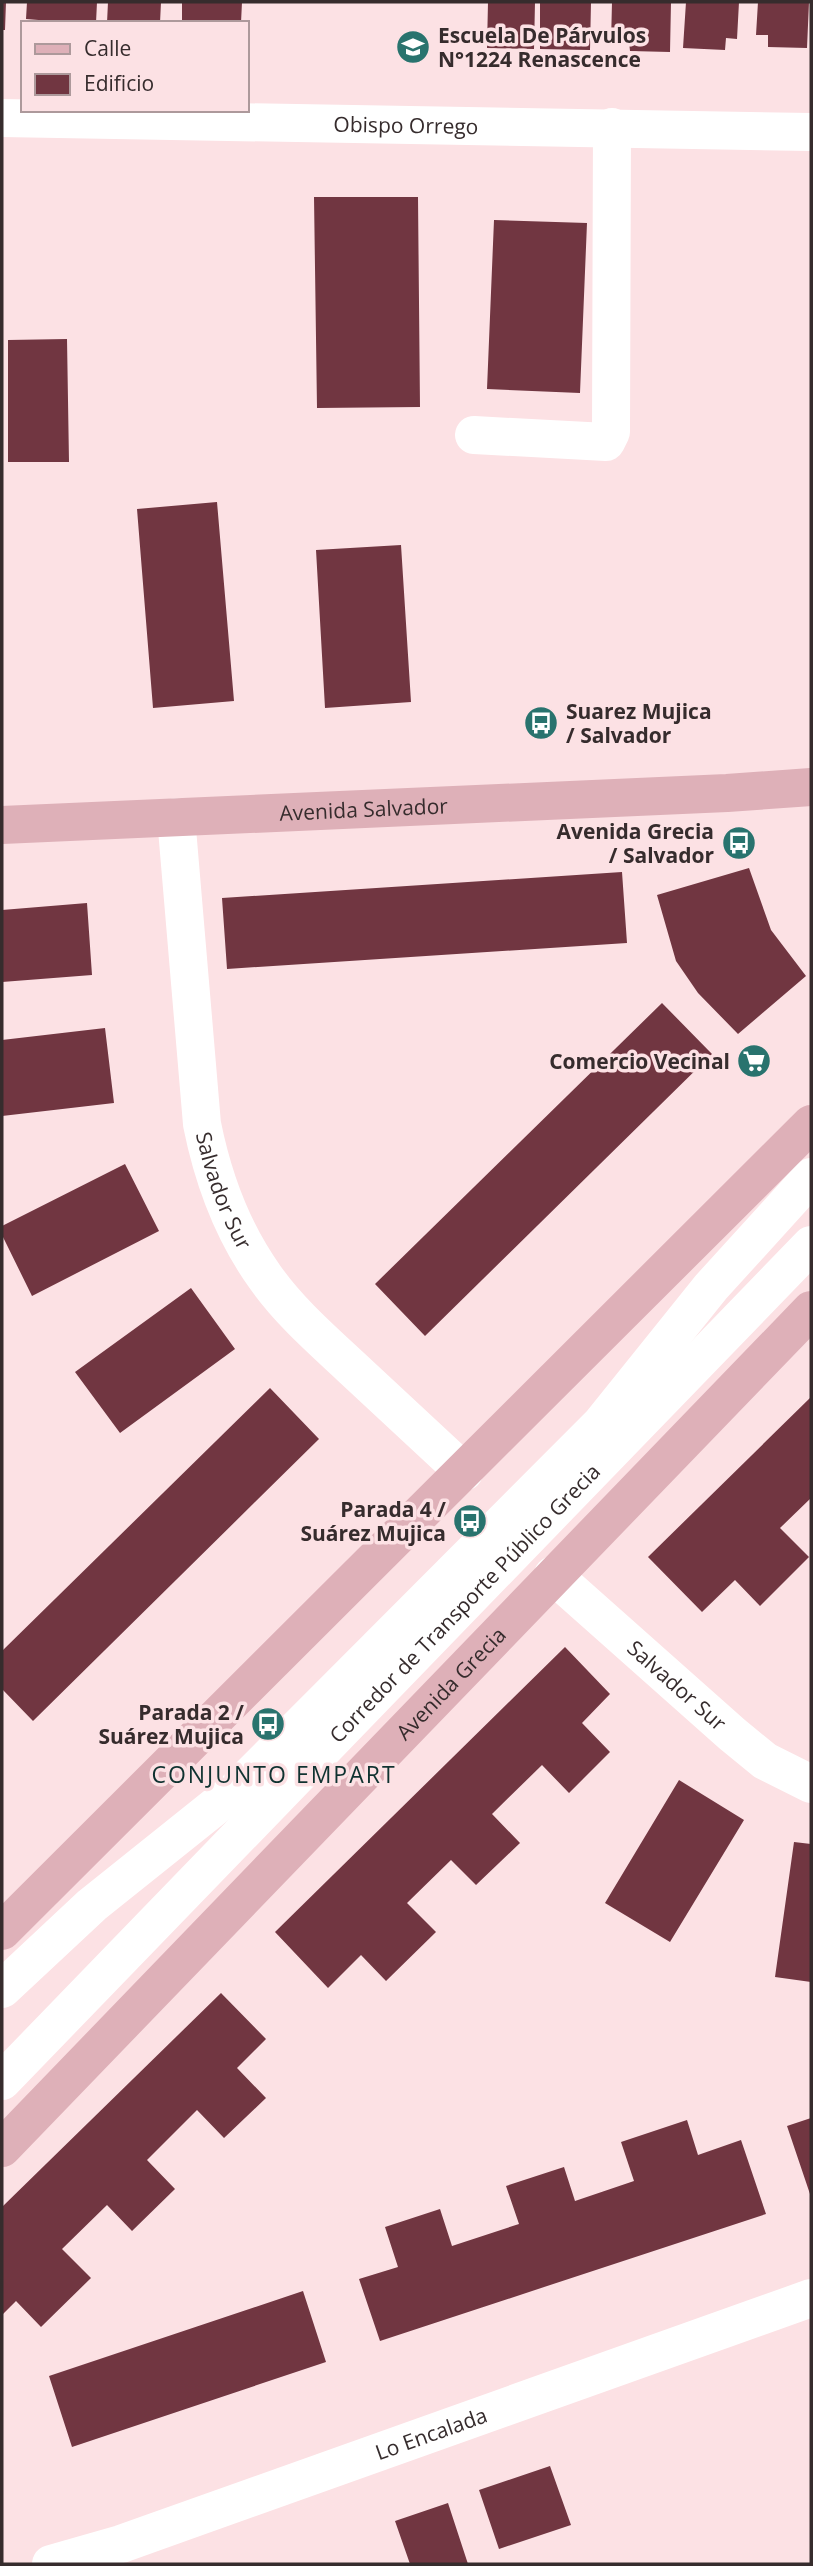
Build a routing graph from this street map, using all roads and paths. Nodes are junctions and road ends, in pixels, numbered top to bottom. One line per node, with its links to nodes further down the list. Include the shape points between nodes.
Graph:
1 (2, 118): 2 (street, Obispo Orrego)
2 (612, 127): 3 (street, Obispo Orrego); 4 (street, via 611,432 606,442)
3 (811, 132)
4 (474, 435)
5 (811, 787): 6 (main road, Avenida Salvador)
6 (727, 793): 7 (main road, Avenida Salvador, via 770,797); 8 (main road, Avenida Salvador)
7 (811, 810)
8 (176, 817): 9 (main road, Avenida Salvador); 14 (street, Salvador Sur, via 202,1124 222,1199 265,1277 297,1317)
9 (2, 825)
10 (811, 1124): 14 (main road)
11 (811, 1177): 18 (street, Corredor de Transporte Público Grecia, via 710,1287 592,1434 237,1790 92,1905)
12 (811, 1245): 19 (street, Corredor de Transporte Público Grecia)
13 (811, 1310): 15 (main road, Avenida Grecia)
14 (464, 1472): 17 (main road)
15 (553, 1575): 16 (street, Salvador Sur, via 765,1761); 20 (main road, Avenida Grecia)
16 (811, 1784)
17 (2, 1931)
18 (2, 1989)
19 (2, 2081)
20 (5, 2138)
21 (811, 2298): 22 (street, Lo Encalada)
22 (125, 2554): 23 (street, Lo Encalada)
23 (51, 2564)

